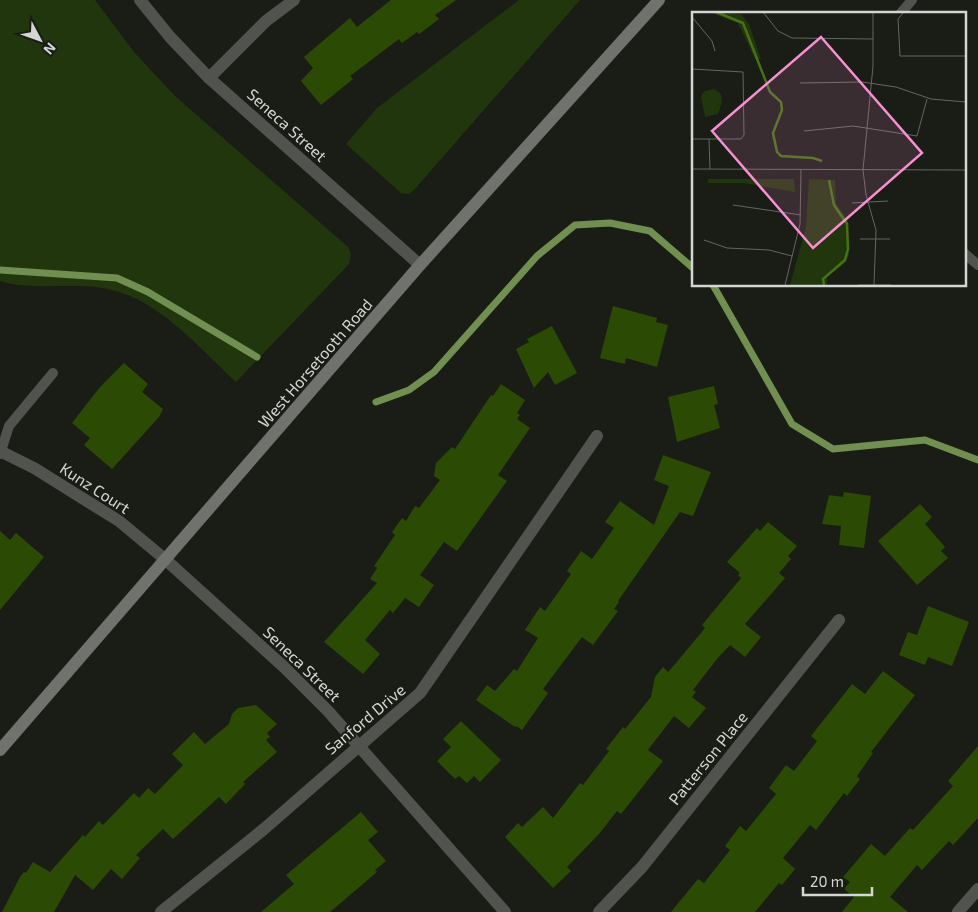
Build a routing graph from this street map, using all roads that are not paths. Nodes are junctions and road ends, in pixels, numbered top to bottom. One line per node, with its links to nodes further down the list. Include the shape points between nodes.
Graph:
1 (140, 0): 6 (street, Seneca Street)
2 (294, 0): 6 (street, via 266,21)
3 (659, 0): 8 (main road, West Horsetooth Road)
4 (912, 0): 5 (lane)
5 (902, 12)
6 (209, 78): 8 (street, Seneca Street)
7 (966, 255): 9 (lane)
8 (420, 265): 13 (main road, West Horsetooth Road)
9 (978, 265)
10 (53, 373): 12 (lane, via 9,426)
11 (597, 436): 15 (street, Sanford Drive, via 420,694)
12 (1, 452): 13 (street, Kunz Court, via 34,468 119,521)
13 (166, 560): 15 (street, Seneca Street, via 284,667); 16 (main road, West Horsetooth Road)
14 (839, 620): 20 (street, Patterson Place, via 642,867)
15 (357, 746): 18 (street, Sanford Drive, via 264,829); 19 (street, Seneca Street)
16 (0, 750)
17 (978, 889): 21 (street)
18 (161, 912)
19 (505, 912)
20 (599, 912)
21 (958, 912)

